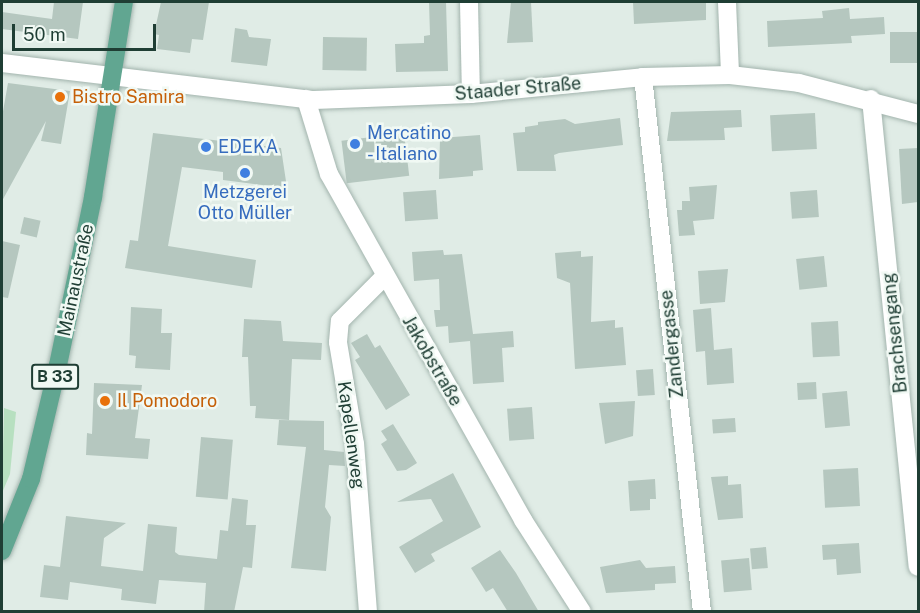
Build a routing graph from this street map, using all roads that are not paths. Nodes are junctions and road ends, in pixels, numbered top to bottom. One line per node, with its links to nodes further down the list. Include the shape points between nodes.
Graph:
1 (124, 2): 7 (main road, Mainaustraße / B 33)
2 (469, 2): 8 (street)
3 (727, 2): 5 (street)
4 (2, 63): 7 (street, Staader Straße)
5 (730, 75): 6 (street, Staader Straße); 10 (street, Staader Straße)
6 (643, 77): 8 (street, Staader Straße); 17 (street, Zandergasse)
7 (113, 79): 9 (street, Staader Straße); 13 (main road, Mainaustraße / B 33, via 47,413 31,479)
8 (471, 94): 9 (street, Staader Straße)
9 (306, 99): 12 (street, Jakobstraße, via 329,174)
10 (871, 99): 11 (street, Staader Straße); 14 (street, Brachsengang)
11 (918, 114)
12 (384, 277): 15 (street, Kapellenweg, via 340,321 338,342 355,444); 16 (street, Jakobstraße, via 523,520)
13 (2, 551)
14 (918, 567)
15 (368, 612)
16 (582, 612)
17 (702, 612)

